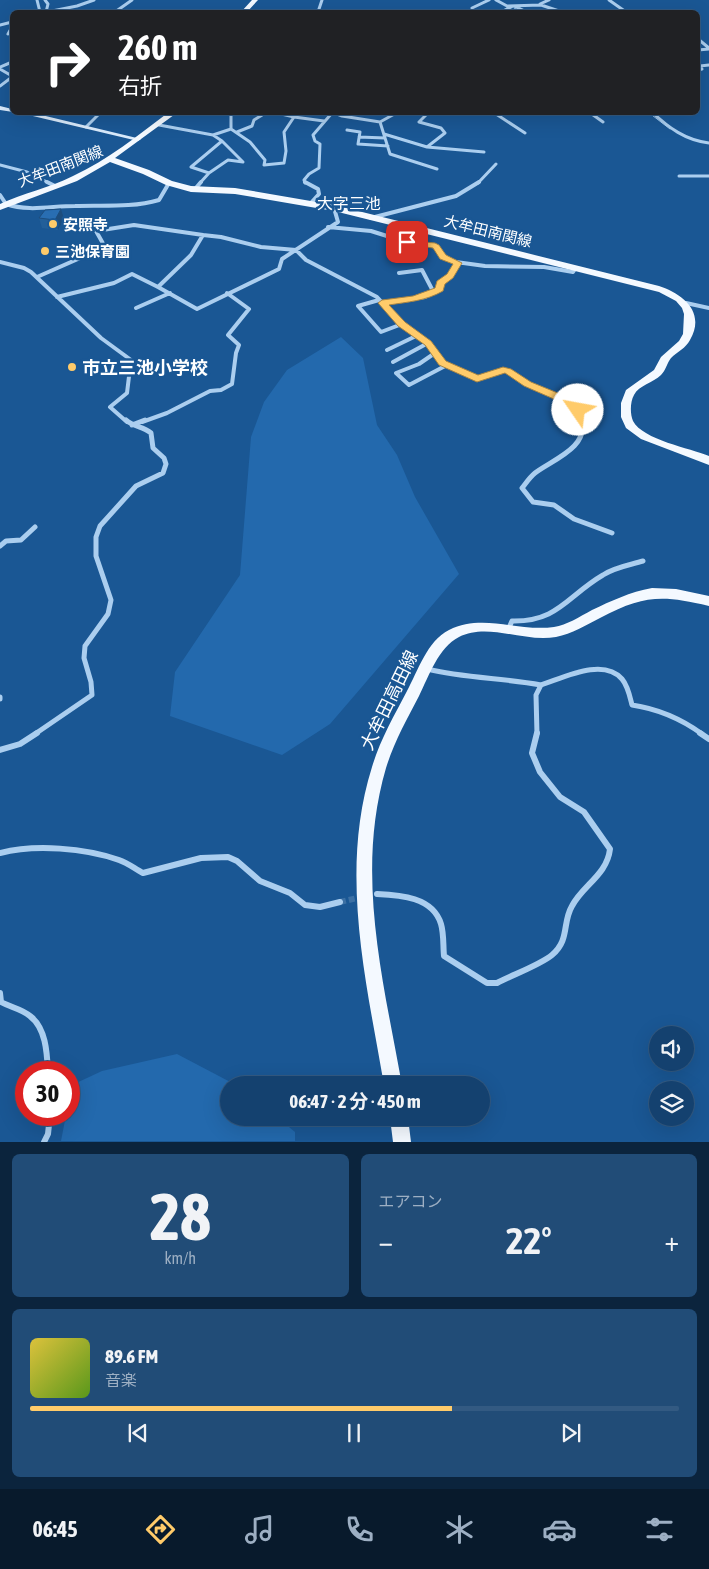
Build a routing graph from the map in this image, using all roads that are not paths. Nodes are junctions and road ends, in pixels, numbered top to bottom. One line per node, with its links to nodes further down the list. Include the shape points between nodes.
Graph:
1 (94, 0): 11 (street)
2 (132, 0): 12 (street)
3 (255, 0): 13 (main road)
4 (489, 0): 10 (street)
5 (496, 0): 9 (street)
6 (549, 0): 8 (street)
7 (609, 0): 17 (street)
8 (540, 5): 9 (street); 16 (street)
9 (513, 6): 14 (street); 15 (street)
10 (472, 8)
11 (57, 10)
12 (118, 10)
13 (246, 10)
14 (505, 10)
15 (522, 10)
16 (556, 10)
17 (623, 10)
18 (10, 30): 19 (street)
19 (8, 34)
20 (10, 78): 21 (street)
21 (0, 86)
22 (32, 115): 40 (main road)
23 (98, 115): 40 (street)
24 (171, 115): 39 (main road)
25 (232, 115): 41 (street)
26 (262, 115): 43 (street, via 254,120 252,126)
27 (286, 115): 35 (street)
28 (330, 115): 36 (street)
29 (339, 115): 37 (street)
30 (393, 115): 37 (street)
31 (425, 115): 52 (street, via 419,122 441,128 445,133)
32 (497, 115): 44 (street)
33 (593, 115): 38 (street)
34 (656, 115): 50 (street, via 680,136 693,142)
35 (294, 117): 36 (street); 43 (street, via 284,132 284,164 264,165 265,160 259,150)
36 (324, 121): 65 (street, via 322,128 313,135 320,144 319,168 304,180 318,189 319,194)
37 (380, 122): 46 (street)
38 (603, 122)
39 (159, 125): 45 (street); 48 (main road)
40 (86, 127): 48 (main road)
41 (231, 129): 43 (street); 45 (street)
42 (347, 130): 47 (street, via 360,132)
43 (237, 132)
44 (525, 133)
45 (213, 136): 49 (street)
46 (385, 136): 47 (street); 51 (street); 52 (street)
47 (359, 137): 51 (street, via 358,144)
48 (138, 139): 54 (main road)
49 (222, 141): 58 (street, via 191,167); 58 (street, via 243,162 228,160)
50 (709, 143)
51 (388, 146): 57 (street, via 390,154)
52 (427, 147): 53 (street)
53 (484, 152)
54 (109, 159): 61 (main road, 大牟田南関線); 62 (main road, 大牟田南関線)
55 (0, 164): 62 (street, via 27,172)
56 (496, 164): 68 (street, via 477,184 454,197)
57 (437, 169)
58 (209, 173): 63 (street)
59 (680, 176): 60 (street)
60 (709, 176)
61 (169, 183): 63 (main road, 大牟田南関線); 66 (street, via 159,200 145,204 35,210)
62 (55, 186): 66 (main road, 大牟田南関線)
63 (195, 189): 65 (main road, 大牟田南関線, via 235,191)
64 (0, 195): 66 (street)
65 (310, 204): 67 (main road, 大牟田南関線)
66 (3, 205)
67 (334, 208): 68 (main road, 大牟田南関線); 69 (street, via 338,222)
68 (371, 218): 74 (main road, 大牟田南関線)
69 (328, 227): 71 (street); 73 (street, via 367,230 407,242 436,246 443,257)
70 (203, 235): 71 (street, via 261,247); 76 (street, via 134,225 96,231 105,246); 77 (street, via 191,255)
71 (296, 250): 79 (street, via 282,259 279,268); 82 (street, via 306,260)
72 (0, 262): 76 (street, via 24,268)
73 (458, 263): 74 (street, via 495,267 552,266 573,272); 80 (street, via 450,276 440,282 440,290)
74 (575, 269): 83 (main road, 大牟田南関線, via 656,288)
75 (399, 273): 80 (street, via 422,270)
76 (37, 277): 81 (street)
77 (158, 286): 78 (street); 81 (street, via 132,274 108,285)
78 (170, 293): 79 (street, via 198,309); 84 (street)
79 (228, 293): 93 (street, via 249,309 228,335 239,345 232,384)
80 (434, 293): 82 (street, via 414,299)
81 (57, 297): 93 (street, via 101,338 132,360 126,393 110,407)
82 (381, 301): 86 (street); 86 (street, via 358,306 381,332)
83 (686, 303): 85 (street); 94 (main road, via 690,316 684,340 665,359 657,373 630,392 628,420 630,426 641,433)
84 (136, 308)
85 (709, 308)
86 (402, 324): 87 (street)
87 (416, 336): 88 (street); 89 (street)
88 (428, 343): 90 (street); 91 (street)
89 (387, 350)
90 (435, 354): 92 (street); 92 (street, via 396,373 409,385)
91 (393, 362)
92 (447, 365): 96 (street, via 477,379 508,371 527,384 574,405 583,426 576,446 534,474 522,488 533,502 554,505 574,519)
93 (131, 425): 104 (street, via 151,433 153,448 165,458 166,464 163,473 136,486 96,534 94,550 111,600 106,618 85,643 83,654 92,695 20,744)
94 (709, 461)
95 (35, 527): 97 (street, via 21,540 6,541)
96 (612, 533)
97 (0, 546)
98 (643, 561): 100 (street, via 603,574 551,615 526,622 512,620)
99 (709, 601): 100 (main road, 大牟田高田線, via 663,592 645,593 629,597 557,632)
100 (508, 631): 101 (main road, 大牟田高田線, via 484,627 453,634 443,642)
101 (426, 669): 102 (street); 110 (main road, 大牟田高田線, via 396,726 380,768 368,818 363,880 366,919)
102 (541, 685): 103 (street, via 587,671 612,672 622,679 632,705 677,716); 106 (street, via 536,695 537,732 532,753 540,772 560,797 584,812 610,849 604,870 573,903 564,941 552,955 497,984 487,983 444,956 440,920 429,907 416,899)
103 (709, 739)
104 (0, 750)
105 (0, 853): 107 (street, via 24,849 89,853 121,861 143,873 201,858 228,858 237,861 260,881 290,893 305,905 320,907)
106 (377, 894)
107 (340, 902)
108 (0, 993): 109 (street, via 2,1002 31,1016 41,1028)
109 (47, 1061)
110 (391, 1076)
111 (49, 1126): 113 (street)
112 (400, 1126): 114 (main road)
113 (44, 1142)
114 (402, 1142)

